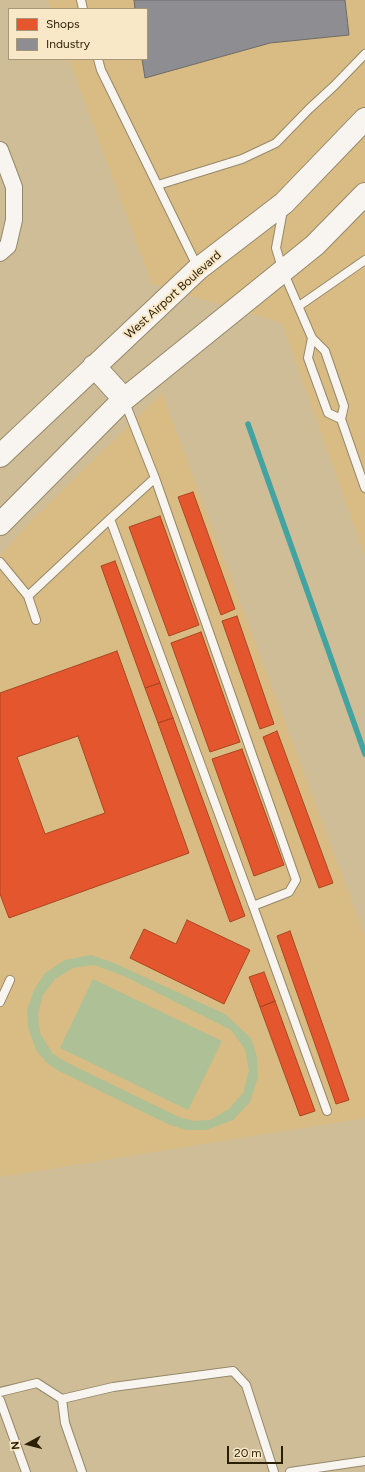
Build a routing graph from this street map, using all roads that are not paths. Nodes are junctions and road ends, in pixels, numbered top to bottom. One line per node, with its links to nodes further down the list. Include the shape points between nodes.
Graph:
1 (365, 54): 5 (lane, via 276,142 242,159)
2 (98, 60): 5 (lane)
3 (365, 119): 7 (main road, West Airport Boulevard)
4 (0, 151): 8 (street, via 14,187 14,220 8,246)
5 (158, 185): 10 (lane)
6 (365, 194): 11 (main road, via 315,245)
7 (284, 203): 10 (main road, West Airport Boulevard); 11 (lane, via 276,248)
8 (0, 253)
9 (365, 260): 12 (lane)
10 (198, 269): 14 (main road, West Airport Boulevard)
11 (283, 271): 12 (lane); 15 (main road)
12 (299, 306): 13 (lane)
13 (312, 338): 16 (lane, via 324,351 344,406); 16 (lane, via 308,358 328,413)
14 (94, 366): 15 (main road); 17 (main road, West Airport Boulevard)
15 (124, 399): 18 (lane); 21 (main road)
16 (341, 420): 19 (lane)
17 (0, 456)
18 (155, 478): 20 (lane); 25 (lane, via 296,880 289,892)
19 (365, 488)
20 (110, 519): 23 (lane); 25 (lane)
21 (0, 524)
22 (0, 562): 23 (lane)
23 (28, 596): 24 (lane)
24 (36, 620)
25 (253, 906): 28 (lane)
26 (10, 980): 27 (lane)
27 (0, 1002)
28 (327, 1111)
29 (0, 1392): 30 (lane, via 37,1383)
30 (62, 1399): 34 (lane, via 65,1423); 35 (lane, via 114,1387 233,1371 246,1385)
31 (0, 1400): 33 (lane)
32 (365, 1461): 36 (lane)
33 (26, 1472)
34 (82, 1472)
35 (274, 1472)
36 (290, 1472)

